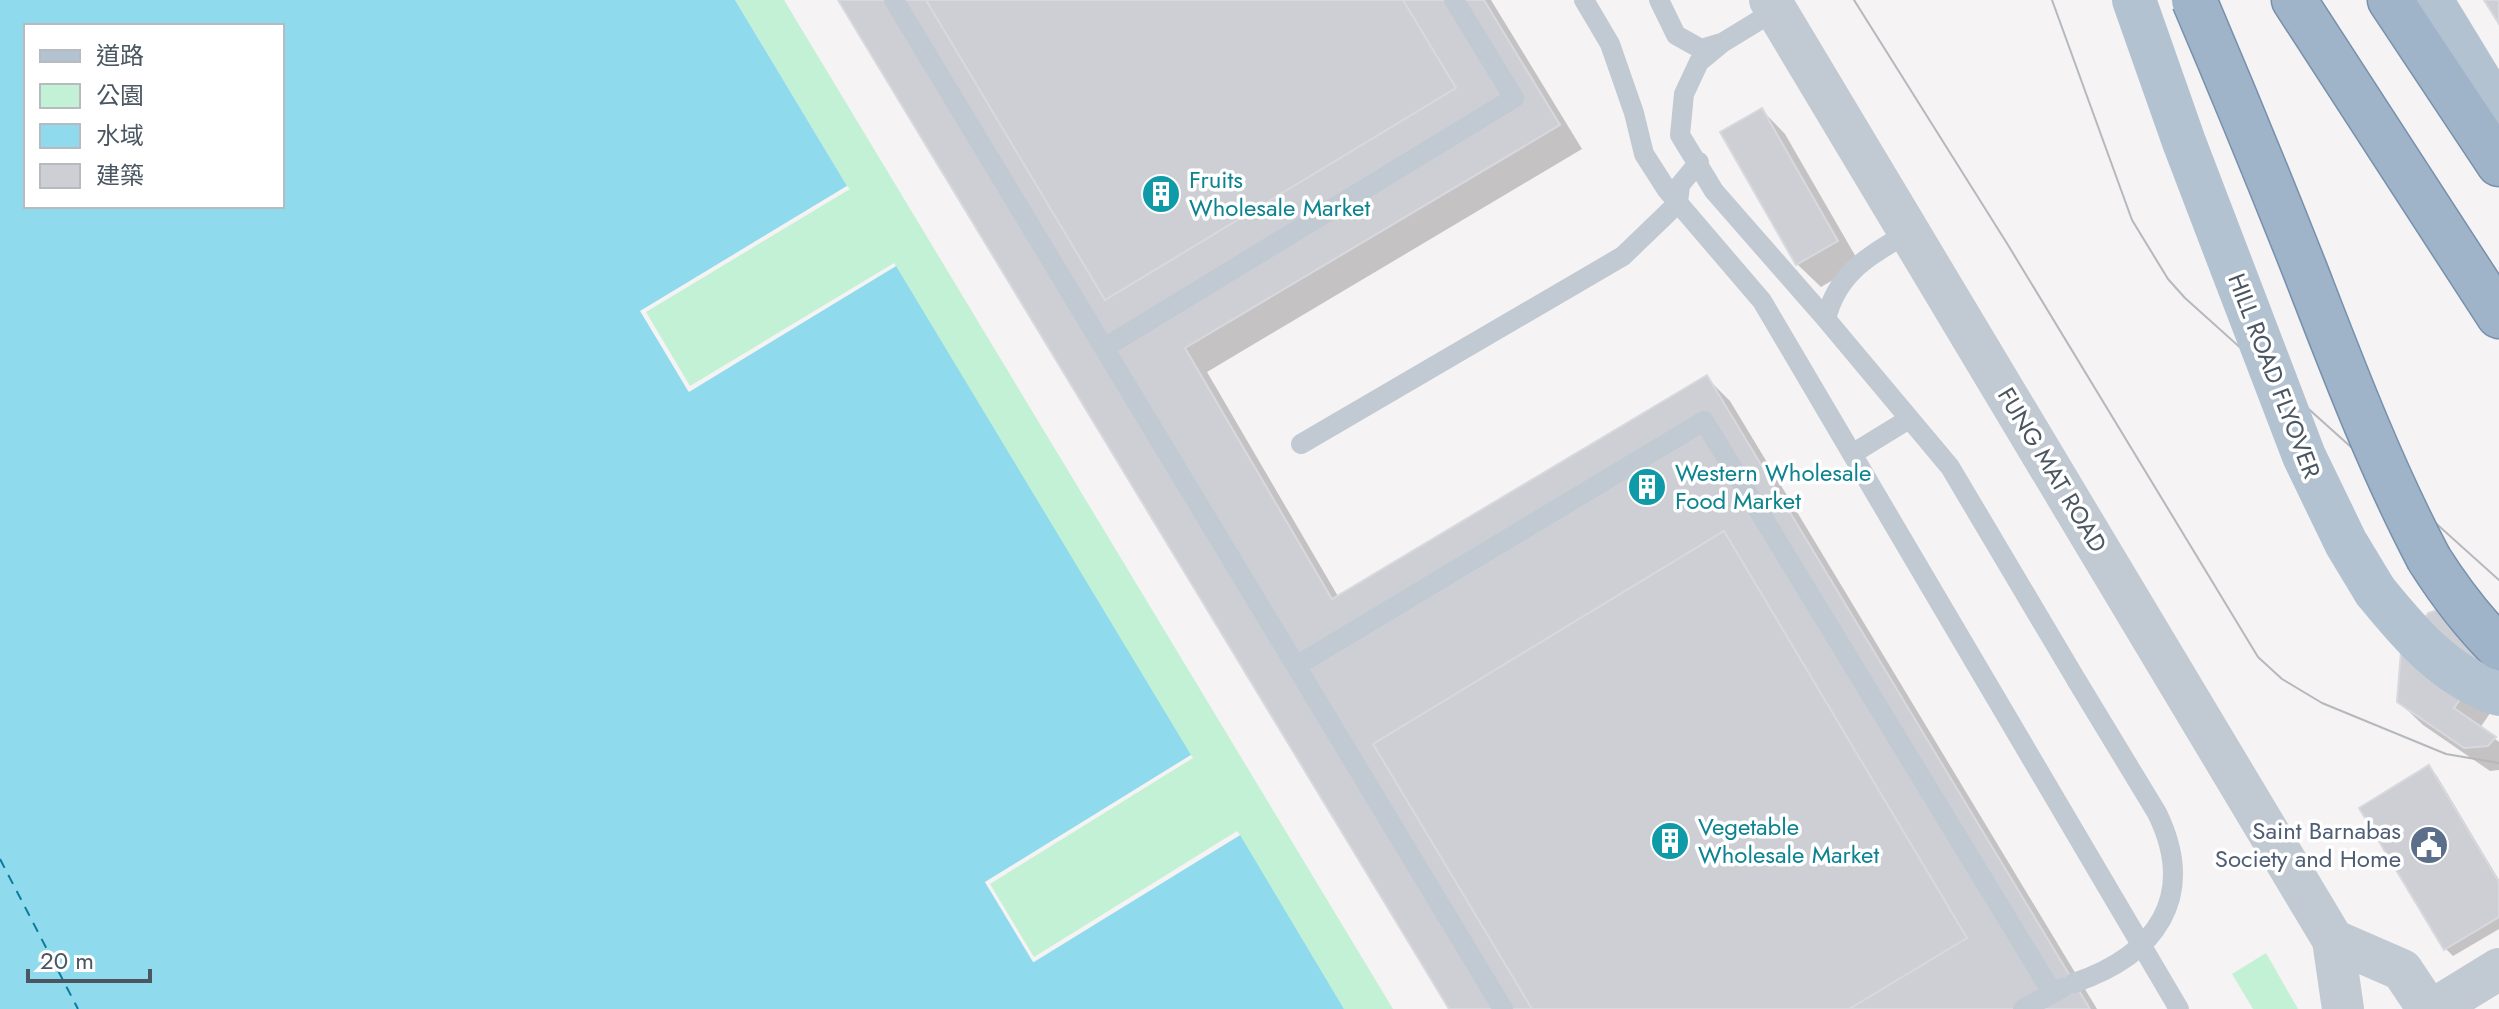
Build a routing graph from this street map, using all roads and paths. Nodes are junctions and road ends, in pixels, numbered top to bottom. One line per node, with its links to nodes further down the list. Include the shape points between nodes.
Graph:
1 (894, 0): 21 (lane)
2 (1454, 0): 21 (lane, via 1514,98)
3 (1584, 0): 16 (lane, via 1610,44 1644,154)
4 (1659, 0): 12 (lane, via 1676,35 1701,49)
5 (2134, 0): 27 (main road, HILL ROAD FLYOVER, bridge, via 2304,456 2346,543 2375,591 2433,657 2462,678)
6 (2194, 0): 25 (highway, bridge, via 2404,509 2448,590)
7 (2294, 0): 19 (highway)
8 (2318, 0): 18 (main road)
9 (2390, 0): 15 (highway)
10 (2431, 0): 13 (main road)
11 (1773, 5): 12 (lane); 17 (street, FUNG MAT ROAD)
12 (1722, 43): 14 (lane, via 1699,62 1684,94 1680,135)
13 (2499, 112)
14 (1699, 162): 16 (lane, via 1680,185); 20 (lane, via 1714,191)
15 (2499, 164)
16 (1678, 203): 23 (lane, via 1623,256); 24 (lane, via 1762,301)
17 (1909, 232): 20 (lane, via 1854,267 1831,297); 28 (street, FUNG MAT ROAD)
18 (2499, 276)
19 (2499, 316)
20 (1826, 319): 22 (lane)
21 (1104, 348): 26 (lane)
22 (1909, 419): 24 (lane); 30 (lane, bridge, via 1950,467 2165,830 2174,867 2170,898 2157,928 2116,965)
23 (1301, 444)
24 (1852, 454): 33 (lane)
25 (2499, 648)
26 (1296, 666): 30 (lane, via 1704,421); 31 (lane)
27 (2499, 694)
28 (2333, 940): 34 (street, FUNG MAT ROAD); 35 (street, via 2402,970)
29 (2499, 969): 36 (street)
30 (2052, 992): 32 (lane)
31 (1503, 1009)
32 (2023, 1009)
33 (2179, 1009)
34 (2343, 1009)
35 (2428, 1009)
36 (2434, 1009)

